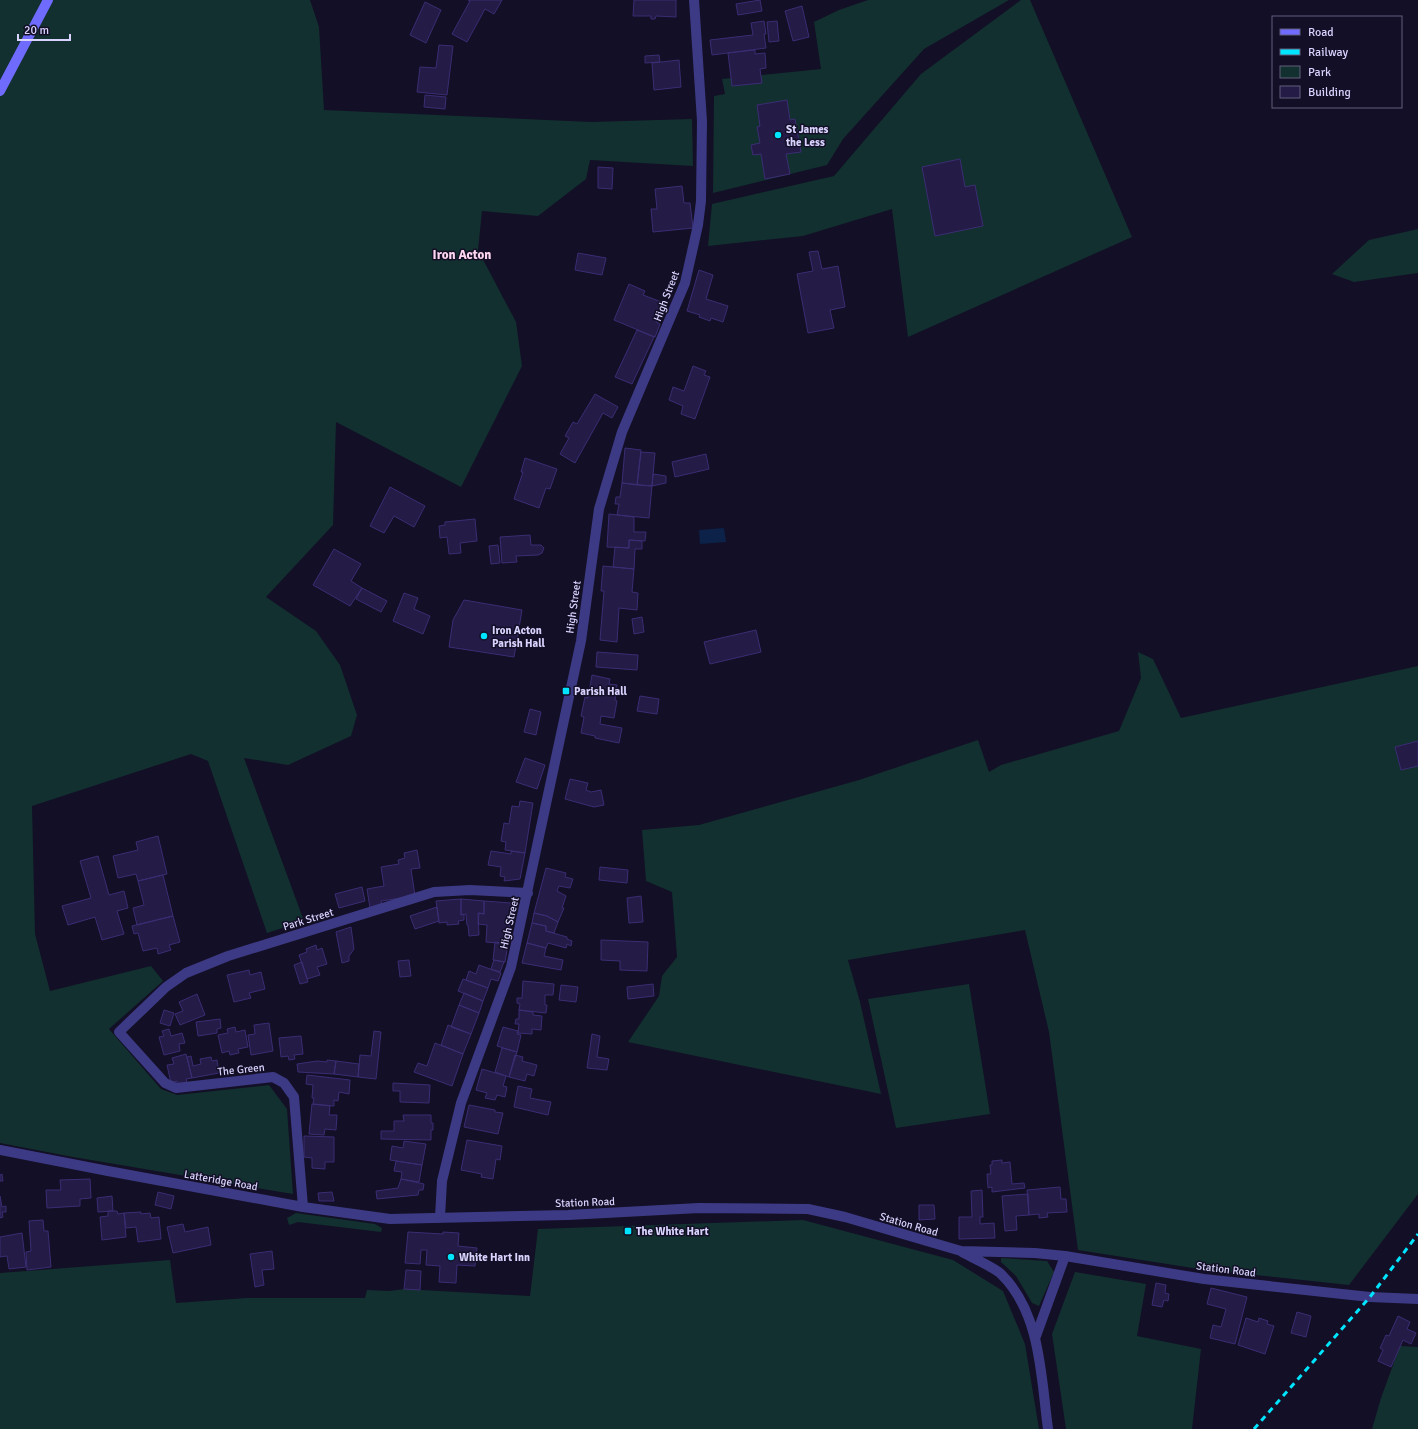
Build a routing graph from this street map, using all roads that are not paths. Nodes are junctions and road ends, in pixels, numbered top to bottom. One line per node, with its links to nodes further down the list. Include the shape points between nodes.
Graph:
1 (48, 0): 3 (main road)
2 (694, 0): 4 (street, High Street, via 702,121 701,201 698,225 685,283 622,432 599,509 581,641)
3 (0, 91)
4 (528, 893): 5 (street, Park Street, via 470,890 434,892 228,956 186,973 166,987); 8 (street, High Street, via 511,967 460,1104 442,1181)
5 (118, 1032): 7 (street, The Green, via 165,1083 176,1088 274,1077 284,1083 294,1097)
6 (0, 1150): 7 (street, Latteridge Road)
7 (303, 1207): 8 (street, Latteridge Road, via 390,1219)
8 (440, 1217): 9 (street, Station Road, via 568,1215 699,1208 808,1209 845,1217)
9 (961, 1252): 10 (street, Station Road); 12 (street, via 1001,1274 1020,1298)
10 (1065, 1256): 11 (street, Station Road, via 1204,1279); 12 (street)
11 (1418, 1299)
12 (1036, 1336): 13 (street)
13 (1048, 1429)

